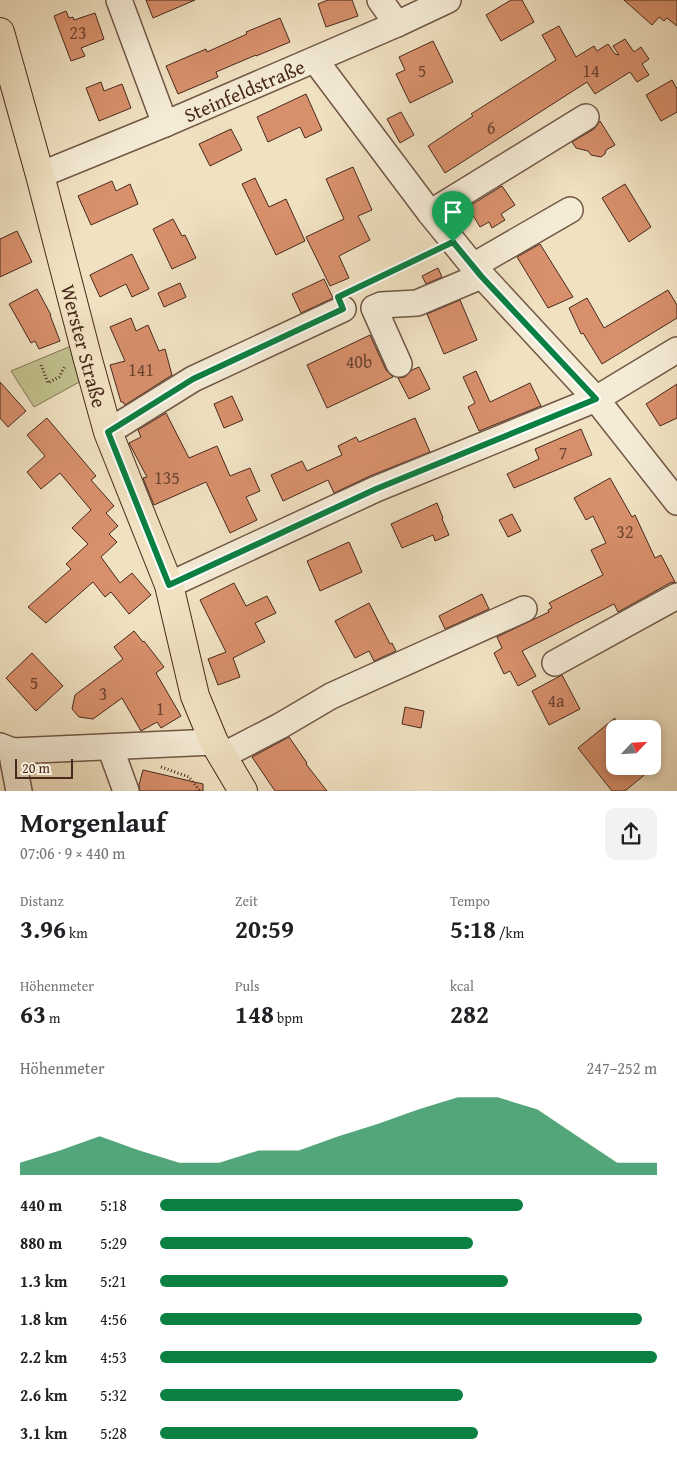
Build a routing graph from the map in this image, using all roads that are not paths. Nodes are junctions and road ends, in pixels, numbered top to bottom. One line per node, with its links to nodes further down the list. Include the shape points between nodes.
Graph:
1 (119, 0): 8 (street)
2 (380, 0): 4 (street)
3 (448, 0): 4 (street, Steinfeldstraße)
4 (397, 24): 6 (street, Steinfeldstraße)
5 (0, 32): 9 (main road, Werster Straße)
6 (315, 60): 8 (street, Steinfeldstraße); 11 (street)
7 (586, 117): 11 (street)
8 (165, 124): 9 (street, Steinfeldstraße)
9 (40, 175): 17 (main road, Werster Straße)
10 (570, 210): 12 (street)
11 (430, 213): 12 (street)
12 (477, 271): 15 (street, via 417,303 380,304 374,308); 16 (street)
13 (343, 309): 17 (street, via 193,379)
14 (677, 350): 16 (street)
15 (399, 364)
16 (596, 399): 18 (street); 19 (street, via 376,489)
17 (108, 432): 19 (main road, Werster Straße)
18 (677, 502)
19 (169, 585): 25 (main road, Werster Straße, via 195,696)
20 (677, 596): 22 (street)
21 (524, 609): 25 (street, via 331,696 280,726)
22 (555, 663)
23 (110, 747): 24 (street); 25 (street); 27 (street)
24 (6, 748): 26 (street, via 13,760)
25 (218, 749): 28 (main road, Werster Straße)
26 (19, 790)
27 (126, 790)
28 (243, 790)

